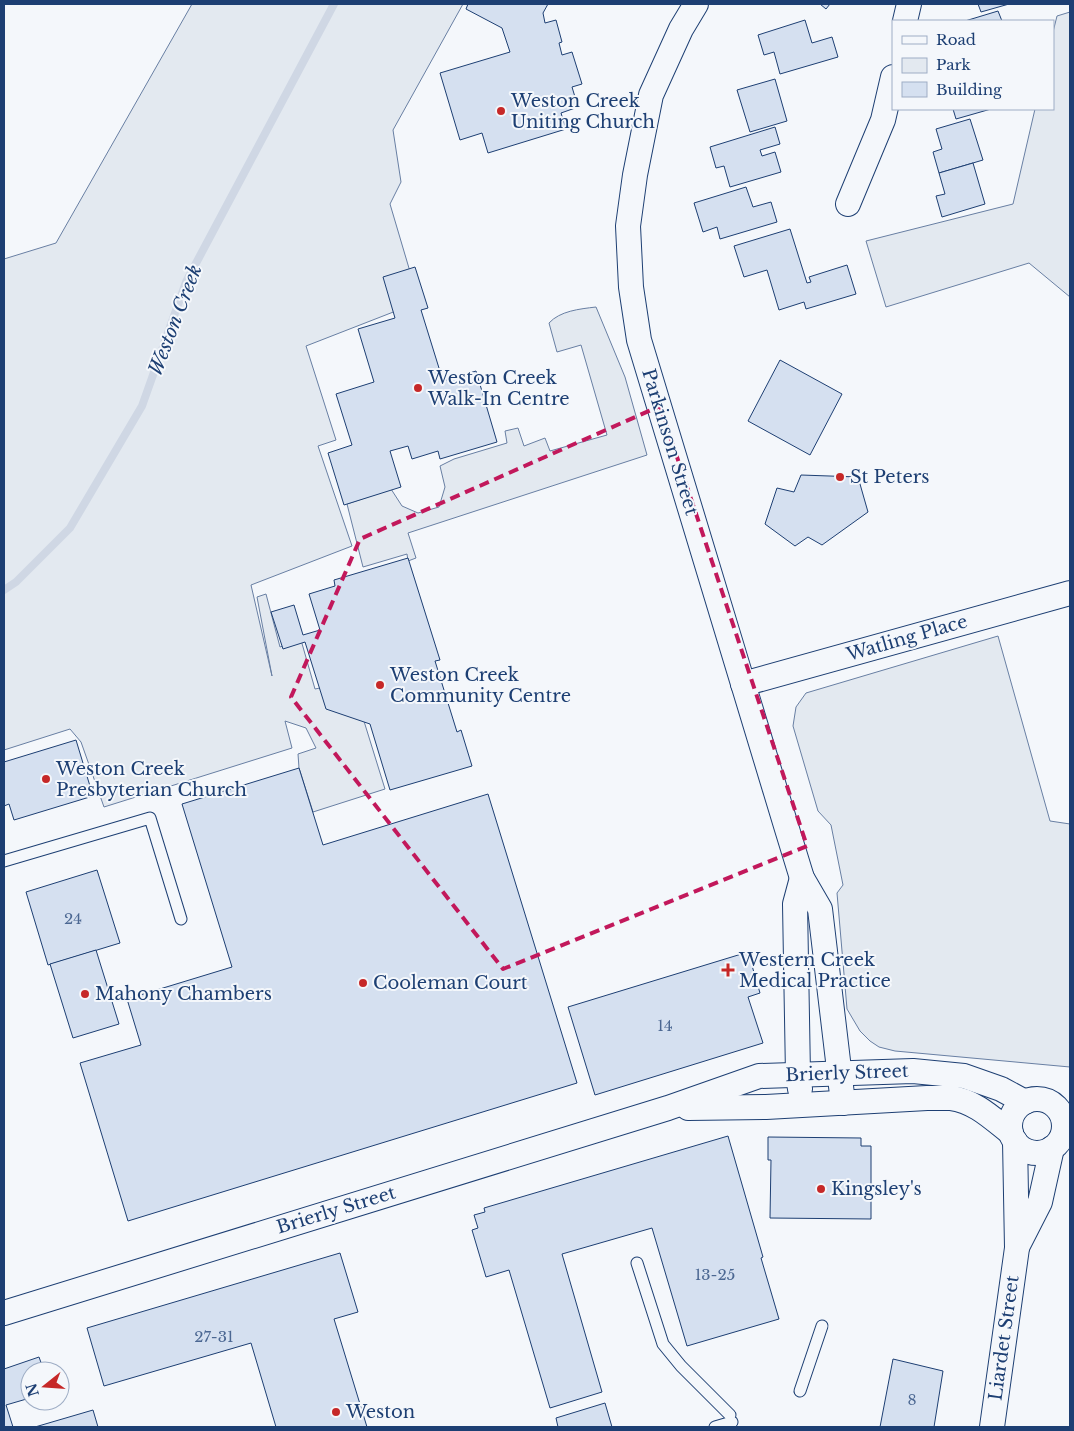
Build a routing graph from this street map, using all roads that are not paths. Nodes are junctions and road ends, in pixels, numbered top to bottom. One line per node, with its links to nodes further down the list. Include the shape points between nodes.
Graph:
1 (696, 4): 7 (street, Parkinson Street, via 651,95 628,226 630,287 639,340)
2 (909, 4): 3 (street)
3 (905, 20)
4 (892, 81): 5 (street, via 883,120)
5 (848, 204)
6 (1070, 593): 7 (street, Watling Place)
7 (743, 684): 9 (street, Parkinson Street)
8 (4, 861): 10 (lane, via 150,818)
9 (802, 878): 11 (street, Parkinson Street, via 820,909); 12 (street, via 795,904)
10 (181, 919)
11 (839, 1073): 12 (street, Brierly Street); 14 (street, Brierly Street, via 913,1070 964,1076); 15 (street, Parkinson Street)
12 (798, 1075): 16 (street); 17 (street, Brierly Street, via 759,1076)
13 (1070, 1095): 14 (street)
14 (1036, 1101): 18 (street, via 1014,1112 1010,1126); 19 (street, via 1059,1110 1064,1125)
15 (843, 1103): 16 (street, Brierly Street); 18 (street, Brierly Street, via 953,1098 985,1112)
16 (803, 1105): 17 (street, Brierly Street)
17 (668, 1108): 22 (street, Brierly Street)
18 (1013, 1137): 19 (street, via 1028,1151 1037,1153); 20 (street, Liardet Street)
19 (1061, 1142): 20 (street, Liardet Street, via 1040,1202)
20 (1017, 1248): 26 (street, Liardet Street)
21 (637, 1263): 25 (lane, via 663,1344 731,1419)
22 (4, 1313)
23 (822, 1326): 24 (lane)
24 (800, 1392)
25 (715, 1427)
26 (992, 1427)

